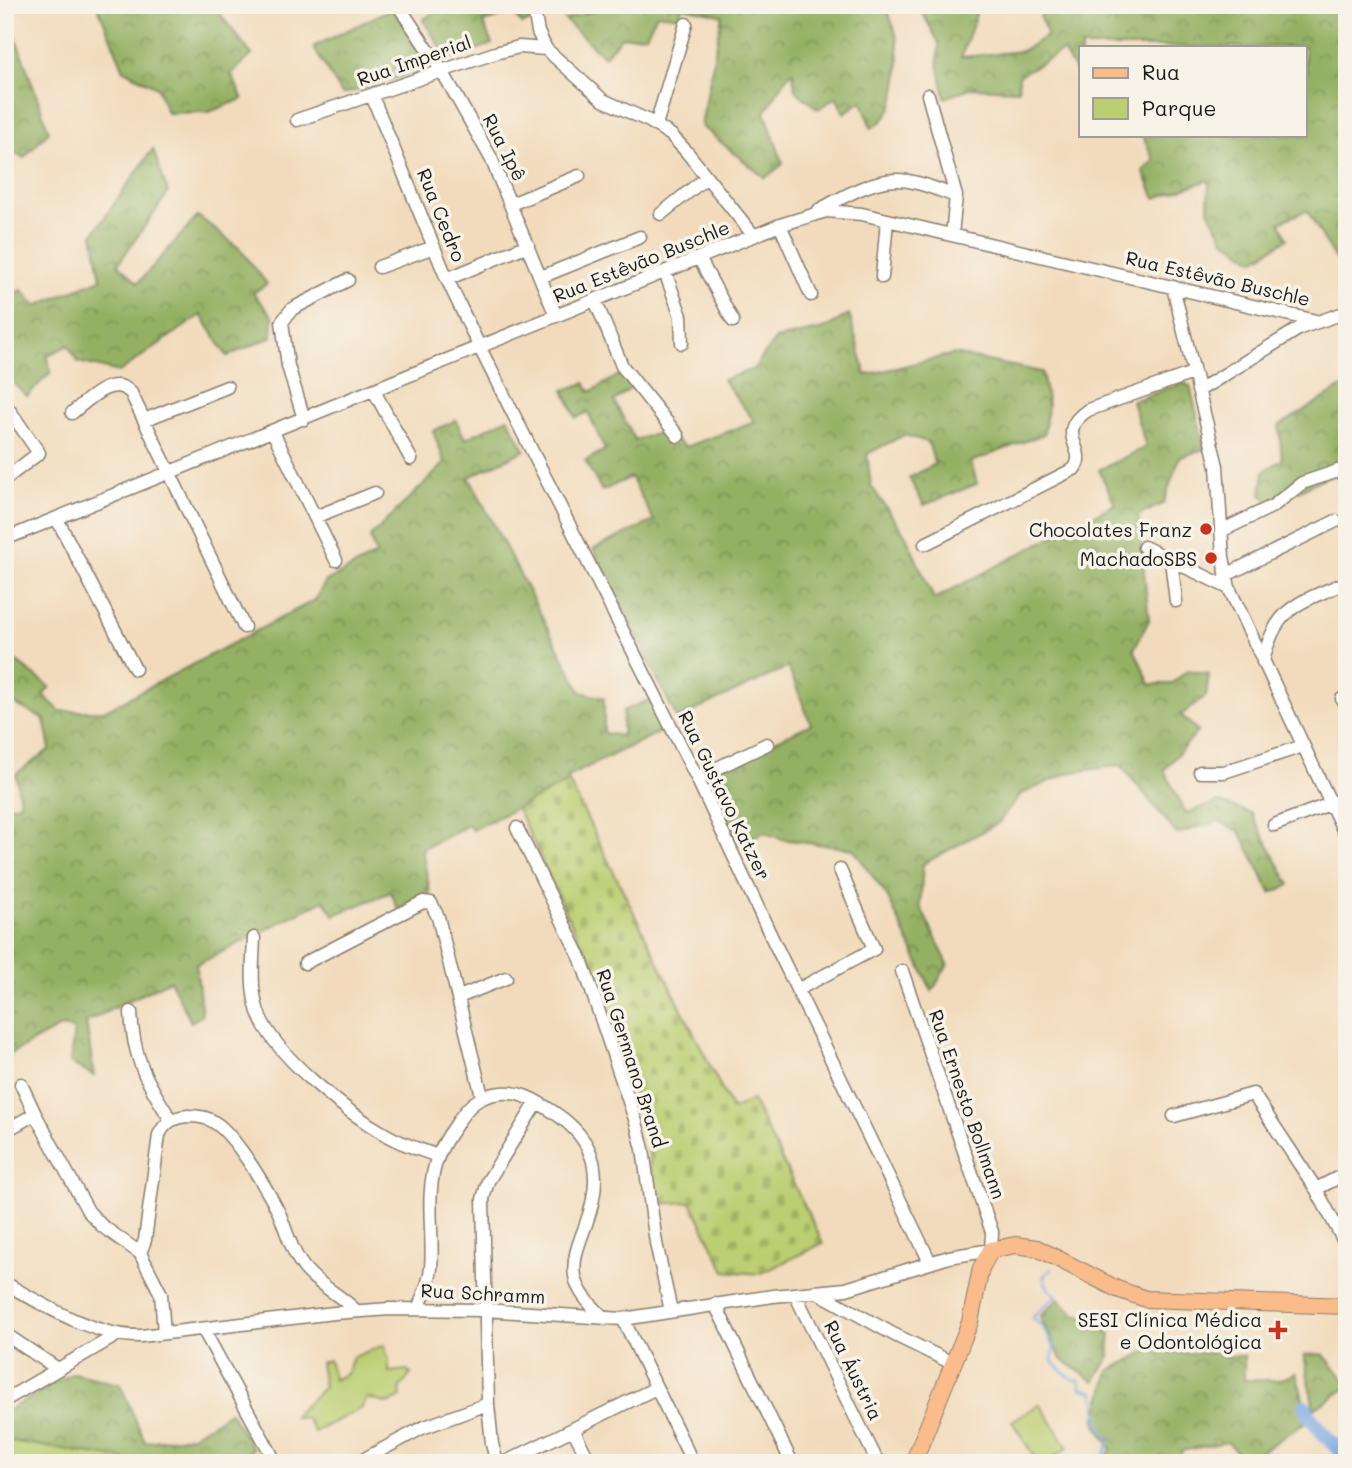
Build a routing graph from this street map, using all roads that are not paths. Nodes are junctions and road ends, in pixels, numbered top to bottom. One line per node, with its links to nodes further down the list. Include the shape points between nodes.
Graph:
1 (398, 5): 5 (street, Rua Ipê)
2 (533, 5): 4 (street)
3 (686, 24): 9 (street)
4 (546, 49): 5 (street, Rua Imperial, via 519,47); 9 (street, via 603,100)
5 (442, 71): 7 (street, Rua Imperial); 13 (street, Rua Ipê)
6 (928, 95): 12 (street)
7 (372, 96): 8 (street, Rua Imperial); 22 (street, Rua Cedro)
8 (297, 120)
9 (656, 125): 11 (street, via 682,145)
10 (579, 176): 13 (street)
11 (707, 177): 15 (street); 19 (street)
12 (956, 196): 14 (street, via 892,180); 18 (street)
13 (512, 204): 21 (street, Rua Ipê)
14 (813, 213): 16 (street, Rua Estêvão Buschle, via 839,211); 17 (street, Rua Estêvão Buschle)
15 (661, 214)
16 (887, 220): 18 (street, Rua Estêvão Buschle); 27 (street)
17 (779, 225): 19 (street, Rua Estêvão Buschle); 31 (street)
18 (952, 235): 30 (street, Rua Estêvão Buschle)
19 (754, 236): 23 (street, Rua Estêvão Buschle)
20 (640, 237): 26 (street)
21 (528, 245): 26 (street, Rua Ipê); 28 (street)
22 (434, 247): 24 (street); 28 (street, Rua Cedro)
23 (699, 258): 25 (street, Rua Estêvão Buschle); 36 (street)
24 (379, 267)
25 (665, 272): 32 (street, Rua Estêvão Buschle); 39 (street, via 681,316)
26 (541, 277): 35 (street, Rua Ipê)
27 (881, 277)
28 (447, 279): 40 (street, Rua Cedro)
29 (348, 280): 47 (street, via 292,309 282,322 290,374)
30 (1173, 287): 34 (street, Rua Estêvão Buschle); 41 (street)
31 (811, 295)
32 (595, 300): 35 (street, Rua Estêvão Buschle); 50 (street, via 622,366)
33 (1347, 312): 37 (street)
34 (1285, 313): 37 (street, Rua Estêvão Buschle); 38 (street)
35 (556, 316): 40 (street, Rua Estêvão Buschle)
36 (733, 321)
37 (1317, 321): 38 (street)
38 (1290, 333): 44 (street)
39 (682, 343)
40 (480, 348): 43 (street, Rua Estêvão Buschle); 74 (street, Rua Gustavo Katzer)
41 (1193, 373): 44 (street); 61 (street, via 1088,410 1072,427 1078,460 1074,469)
42 (227, 387): 48 (street)
43 (374, 391): 47 (street, Rua Estêvão Buschle); 51 (street)
44 (1198, 391): 59 (street, via 1217,466)
45 (5, 404): 54 (street, via 39,453)
46 (72, 412): 48 (street, via 103,389 122,387 131,393)
47 (304, 419): 49 (street, Rua Estêvão Buschle)
48 (144, 420): 53 (street)
49 (273, 432): 53 (street, Rua Estêvão Buschle); 56 (street)
50 (678, 436)
51 (411, 459)
52 (1347, 468): 59 (street, via 1302,483 1273,506)
53 (169, 474): 57 (street, Rua Estêvão Buschle); 68 (street)
54 (5, 479)
55 (375, 493): 56 (street)
56 (315, 517): 63 (street)
57 (57, 519): 60 (street, Rua Estêvão Buschle); 70 (street)
58 (1336, 522): 65 (street)
59 (1221, 531): 65 (street)
60 (5, 539)
61 (925, 544)
62 (1143, 547): 64 (street)
63 (336, 560)
64 (1171, 560): 65 (street); 67 (street)
65 (1227, 582): 69 (street)
66 (1347, 582): 69 (street, via 1284,614 1270,635)
67 (1176, 601)
68 (244, 627)
69 (1263, 662): 72 (street)
70 (135, 669)
71 (767, 744): 74 (street)
72 (1303, 746): 73 (street, via 1224,772); 75 (street)
73 (1200, 772)
74 (697, 778): 84 (street, Rua Gustavo Katzer)
75 (1330, 804): 76 (street); 78 (street)
76 (1274, 825)
77 (517, 828): 109 (street, Rua Germano Brand, via 581,959 636,1122)
78 (1346, 836)
79 (840, 870): 84 (street, via 874,949)
80 (254, 938): 94 (street, via 255,1002 279,1045 367,1122)
81 (305, 962): 85 (street, via 427,902 438,916)
82 (902, 971): 98 (street, Rua Ernesto Bollmann, via 992,1232)
83 (506, 978): 85 (street)
84 (797, 990): 100 (street, Rua Gustavo Katzer)
85 (459, 997): 88 (street)
86 (131, 1012): 92 (street, via 135,1053)
87 (21, 1084): 90 (street)
88 (482, 1097): 89 (street, via 513,1093); 94 (street, via 460,1118)
89 (537, 1102): 107 (street, via 485,1189); 110 (street, via 575,1129 592,1155 595,1186 576,1255 575,1276 587,1301)
90 (35, 1114): 93 (street); 99 (street, via 88,1211)
91 (1174, 1116): 96 (street, via 1253,1094)
92 (170, 1120): 99 (street, via 157,1141); 108 (street, via 208,1118 228,1133 272,1201 303,1267)
93 (5, 1131)
94 (438, 1156): 106 (street, via 430,1193 430,1276)
95 (1347, 1173): 96 (street)
96 (1316, 1189): 97 (street)
97 (1347, 1247)
98 (991, 1250): 100 (street, Rua Schramm); 105 (main road, via 1015,1245 1037,1248 1146,1299); 116 (main road, via 981,1268 970,1322)
99 (140, 1253): 114 (street, via 161,1294)
100 (930, 1262): 102 (street, Rua Schramm)
101 (5, 1283): 115 (street, Rua Schramm, via 84,1324)
102 (819, 1293): 103 (street, Rua Schramm); 116 (street)
103 (795, 1294): 104 (street, Rua Schramm); 129 (street, Rua Áustria)
104 (715, 1304): 109 (street, Rua Schramm); 128 (street)
105 (1347, 1306)
106 (418, 1309): 107 (street, Rua Schramm); 108 (street, Rua Schramm)
107 (485, 1310): 110 (street, Rua Schramm); 120 (street)
108 (356, 1311): 112 (street, Rua Schramm)
109 (671, 1311): 111 (street, Rua Schramm)
110 (605, 1319): 111 (street, Rua Schramm)
111 (623, 1319): 118 (street)
112 (203, 1329): 114 (street, Rua Schramm); 122 (street)
113 (5, 1334): 117 (street)
114 (164, 1334): 115 (street, Rua Schramm)
115 (117, 1335): 117 (street)
116 (952, 1363): 130 (main road)
117 (58, 1369): 119 (street)
118 (656, 1388): 121 (street); 127 (street)
119 (5, 1400)
120 (488, 1404): 123 (street, via 422,1428); 124 (street)
121 (573, 1429): 125 (street); 126 (street)
122 (276, 1463)
123 (357, 1463)
124 (497, 1463)
125 (504, 1463)
126 (590, 1463)
127 (693, 1463)
128 (792, 1463)
129 (878, 1463)
130 (913, 1463)

